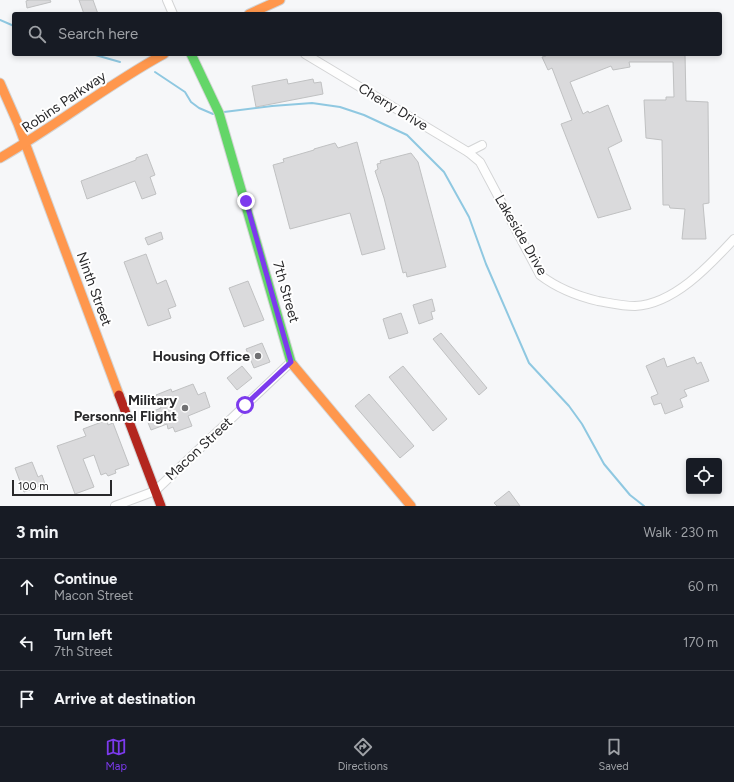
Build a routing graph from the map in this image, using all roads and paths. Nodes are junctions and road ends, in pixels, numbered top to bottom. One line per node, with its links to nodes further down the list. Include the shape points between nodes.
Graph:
1 (167, 0): 3 (street)
2 (280, 0): 4 (street)
3 (172, 12)
4 (253, 12)
5 (160, 56): 9 (street, Robins Parkway)
6 (192, 56): 14 (street, 7th Street, via 219,113 229,143)
7 (307, 56): 11 (street, Cherry Drive)
8 (0, 83): 9 (street, Ninth Street)
9 (26, 145): 12 (street, Robins Parkway); 15 (street, Ninth Street)
10 (482, 145): 11 (street)
11 (468, 152): 13 (street, Lakeside Drive, via 480,162 540,274 581,297 617,305 636,306 655,302 689,282 713,262)
12 (0, 158)
13 (734, 239)
14 (291, 362): 15 (street, Macon Street); 18 (street, 7th Street)
15 (155, 491): 16 (street, Macon Street); 17 (street, Ninth Street)
16 (115, 506)
17 (160, 506)
18 (411, 506)

